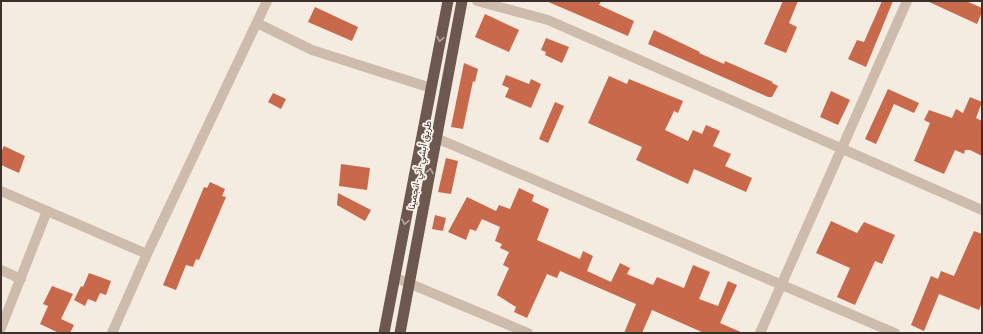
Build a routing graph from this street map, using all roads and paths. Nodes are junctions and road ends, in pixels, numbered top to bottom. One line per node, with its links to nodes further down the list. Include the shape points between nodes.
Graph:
1 (267, 1): 6 (street)
2 (448, 1): 7 (highway, one-way to 7)
3 (462, 1): 8 (highway, طريق أبشي-أتي-انجمينا)
4 (477, 1): 9 (street, via 548,20)
5 (907, 1): 9 (street)
6 (257, 23): 7 (street, via 312,50); 13 (street)
7 (431, 88): 15 (highway, one-way to 15)
8 (436, 138): 17 (highway, طريق أبشي-أتي-انجمينا, one-way to 8); 18 (street)
9 (841, 149): 11 (street); 18 (street)
10 (1, 191): 12 (street)
11 (982, 210)
12 (47, 211): 13 (street); 16 (street)
13 (147, 254): 20 (street)
14 (1, 270): 16 (street)
15 (394, 277): 17 (street); 21 (highway)
16 (21, 279): 19 (street)
17 (409, 282): 22 (highway, طريق أبشي-أتي-انجمينا); 23 (street)
18 (781, 284): 24 (street); 25 (street)
19 (1, 328)
20 (112, 333)
21 (384, 333)
22 (400, 333)
23 (528, 333)
24 (760, 333)
25 (895, 333)

